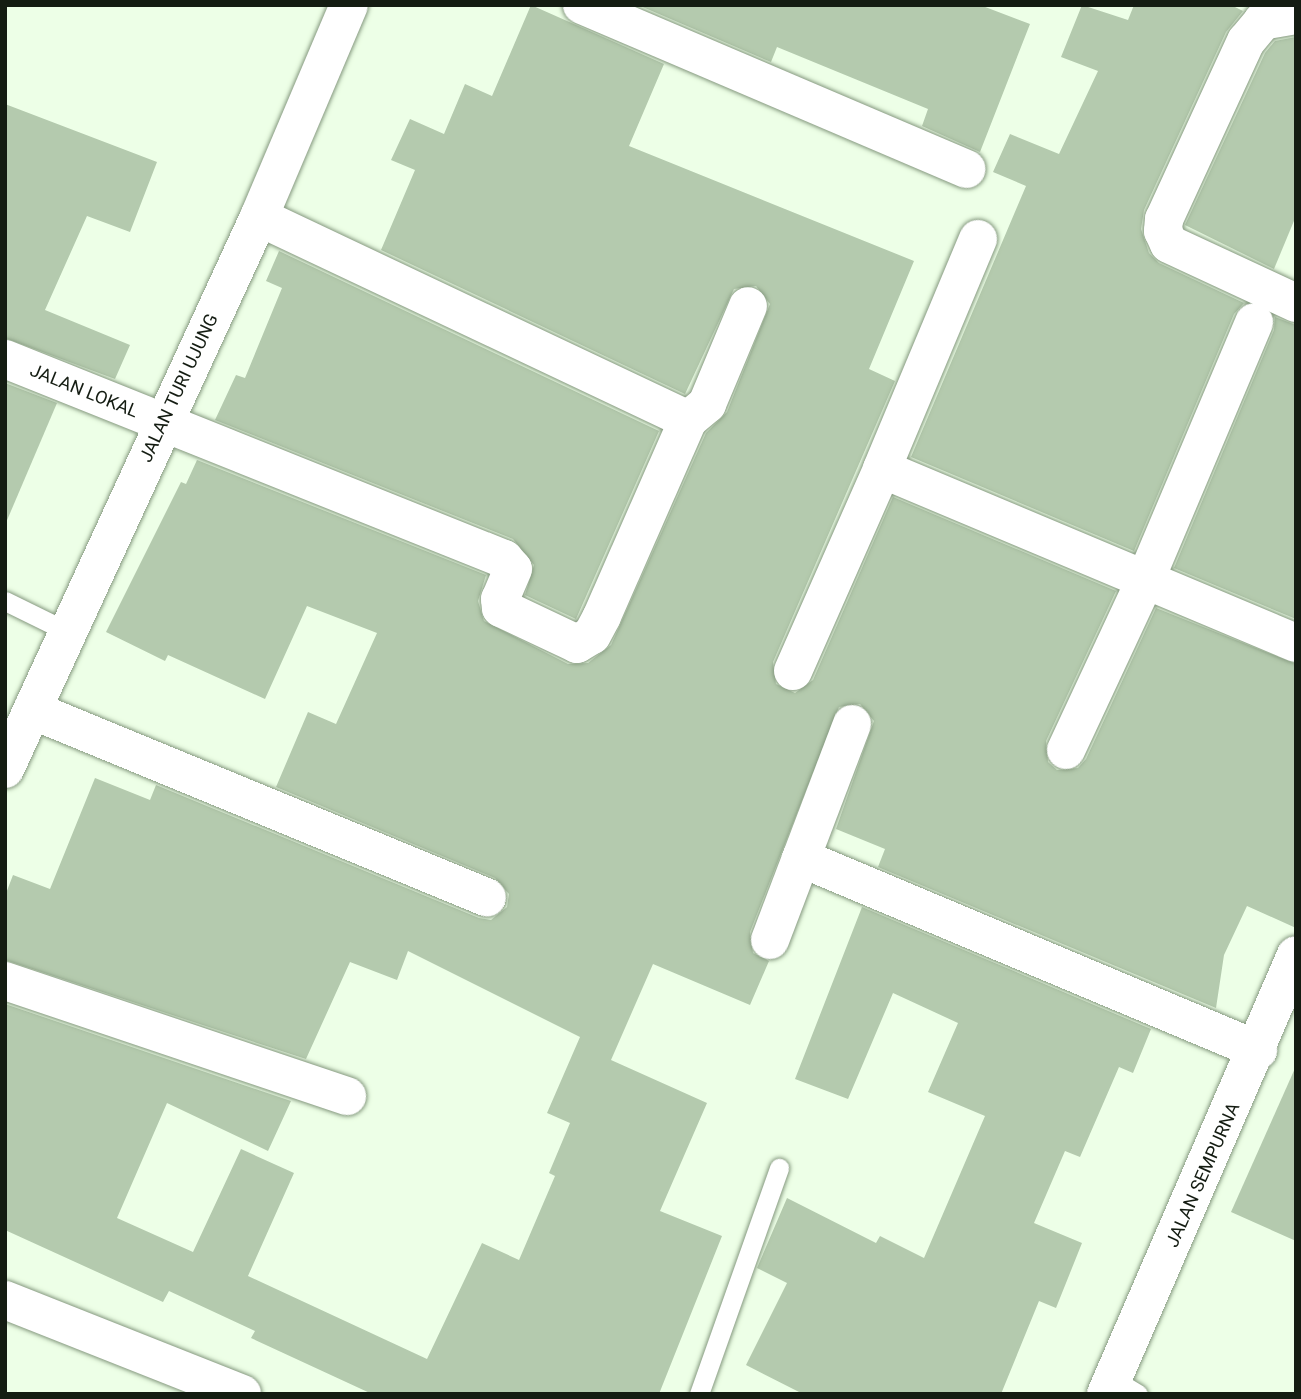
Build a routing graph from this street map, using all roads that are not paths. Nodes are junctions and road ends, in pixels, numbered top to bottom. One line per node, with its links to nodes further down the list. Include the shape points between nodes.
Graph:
1 (349, 5): 5 (street, JALAN TURI UJUNG)
2 (582, 5): 4 (street)
3 (1296, 15): 7 (street, via 1263,21 1246,41 1164,219 1163,231 1169,244)
4 (967, 169)
5 (259, 217): 11 (street); 12 (street, JALAN TURI UJUNG)
6 (978, 239): 13 (street)
7 (1296, 303)
8 (748, 306): 11 (street, via 707,404)
9 (1254, 322): 14 (street)
10 (5, 359): 12 (street, JALAN LOKAL)
11 (688, 420): 12 (street, JALAN LOKAL, via 602,616 592,635 577,644 501,608 500,599 513,569 504,559)
12 (163, 423): 16 (street, JALAN TURI UJUNG)
13 (881, 469): 14 (street); 18 (street)
14 (1144, 583): 17 (street); 21 (street)
15 (5, 601): 16 (lane)
16 (68, 632): 19 (street, JALAN TURI UJUNG)
17 (1296, 643)
18 (793, 671)
19 (32, 710): 22 (street, JALAN TURI UJUNG); 24 (street)
20 (852, 724): 23 (street)
21 (1066, 750)
22 (5, 769)
23 (801, 858): 25 (street); 28 (street)
24 (488, 898)
25 (770, 940)
26 (1296, 955): 28 (street, JALAN SEMPURNA)
27 (5, 981): 29 (street)
28 (1258, 1050): 32 (street, JALAN SEMPURNA)
29 (347, 1096)
30 (779, 1168): 34 (lane)
31 (5, 1300): 33 (street)
32 (1119, 1389)
33 (242, 1394)
34 (699, 1394)

